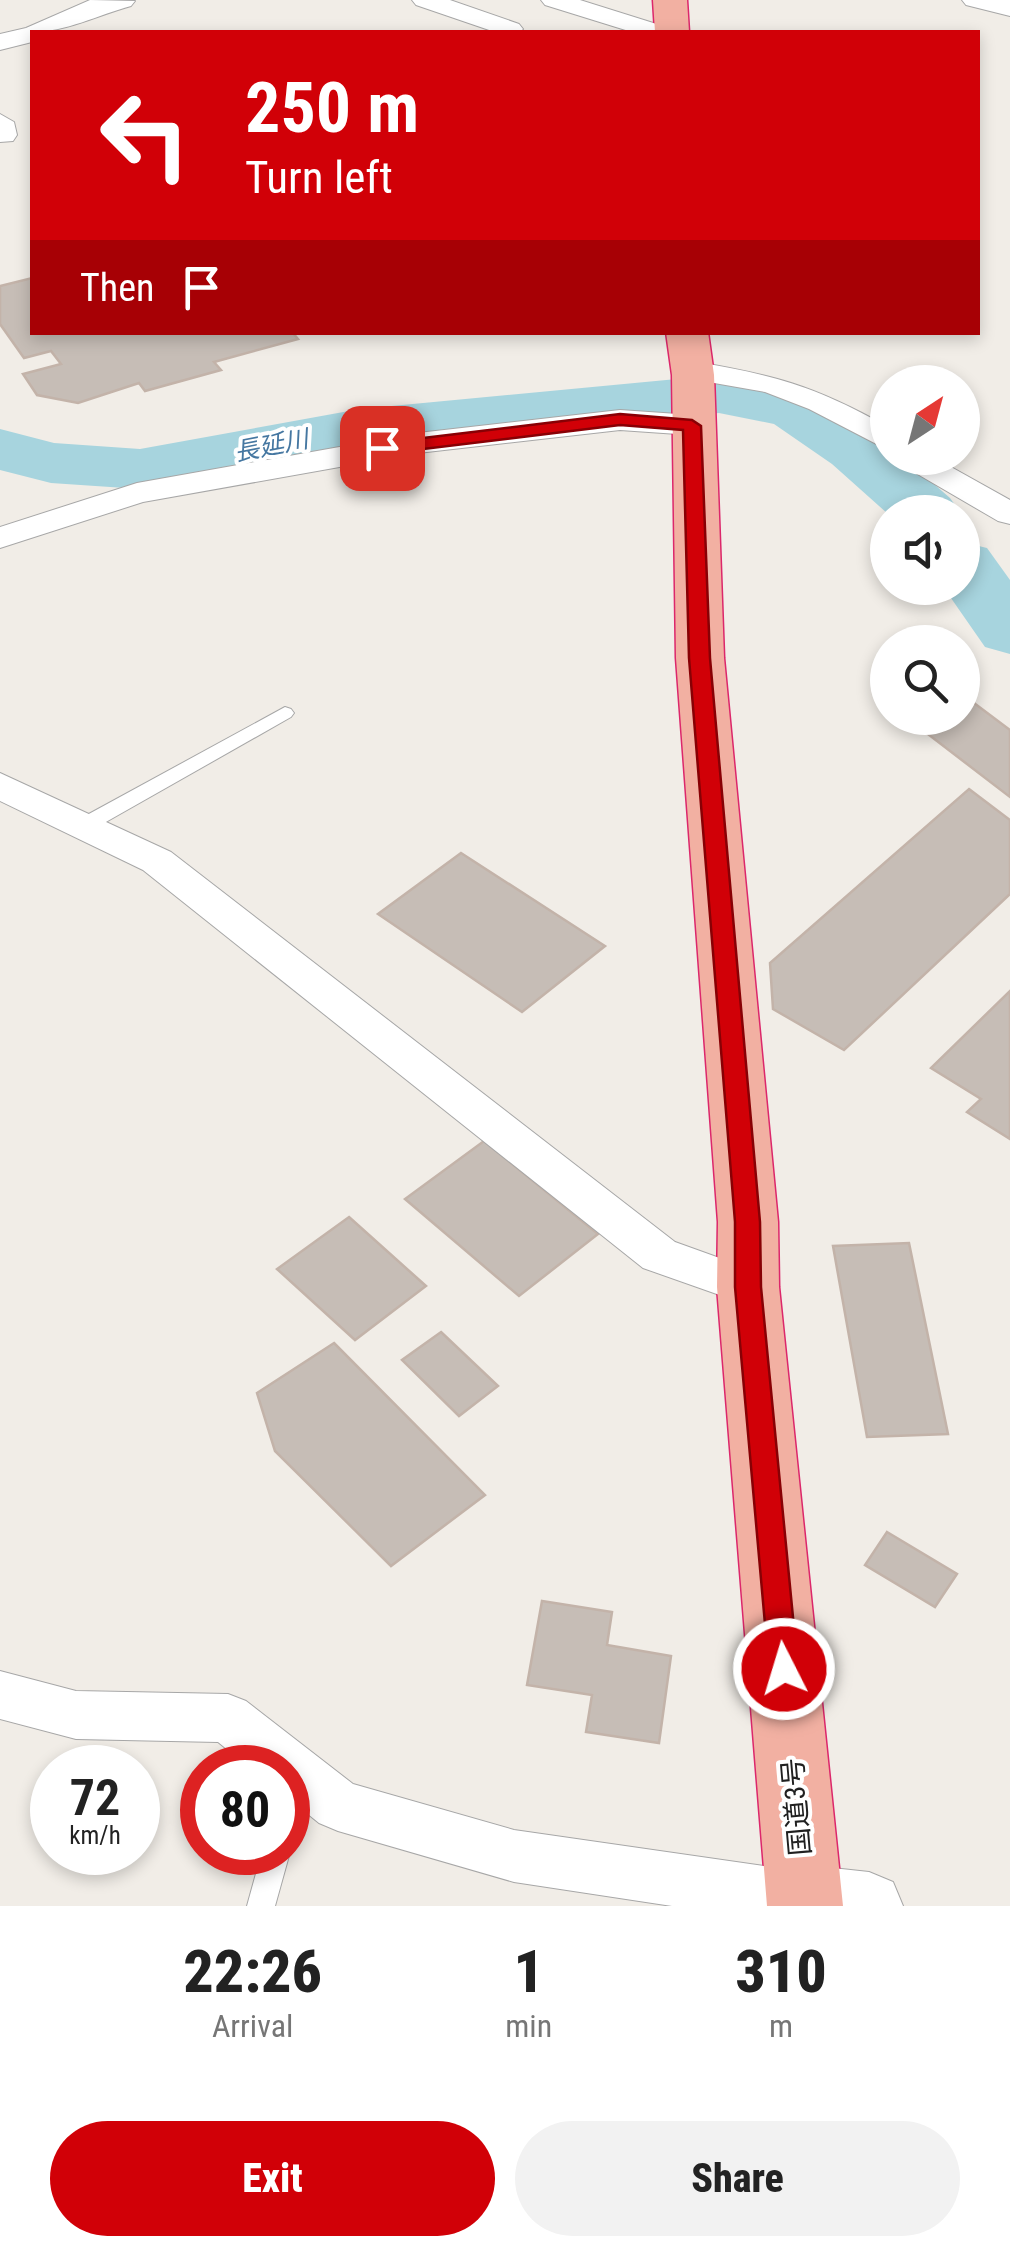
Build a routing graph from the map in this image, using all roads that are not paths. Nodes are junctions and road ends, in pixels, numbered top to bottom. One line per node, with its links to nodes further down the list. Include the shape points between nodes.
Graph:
1 (425, 0): 6 (street)
2 (670, 0): 9 (highway)
3 (975, 0): 5 (street)
4 (122, 1): 7 (street)
5 (1010, 8)
6 (531, 15): 8 (street)
7 (32, 30)
8 (642, 30)
9 (672, 30)
10 (691, 384): 11 (street, via 788,390); 14 (street, via 620,420 418,442 137,493); 18 (highway, 国道3号, via 700,658)
11 (870, 431)
12 (942, 475): 13 (street)
13 (1010, 514)
14 (0, 538)
15 (285, 713): 17 (lane)
16 (0, 786): 17 (street)
17 (83, 826): 18 (street, via 157,862 659,1255)
18 (748, 1287): 23 (highway, 国道3号)
19 (0, 1695): 20 (street, via 76,1715 228,1718)
20 (251, 1745)
21 (310, 1798): 23 (street, via 514,1856)
22 (270, 1875): 24 (lane)
23 (826, 1904)
24 (261, 1906)

